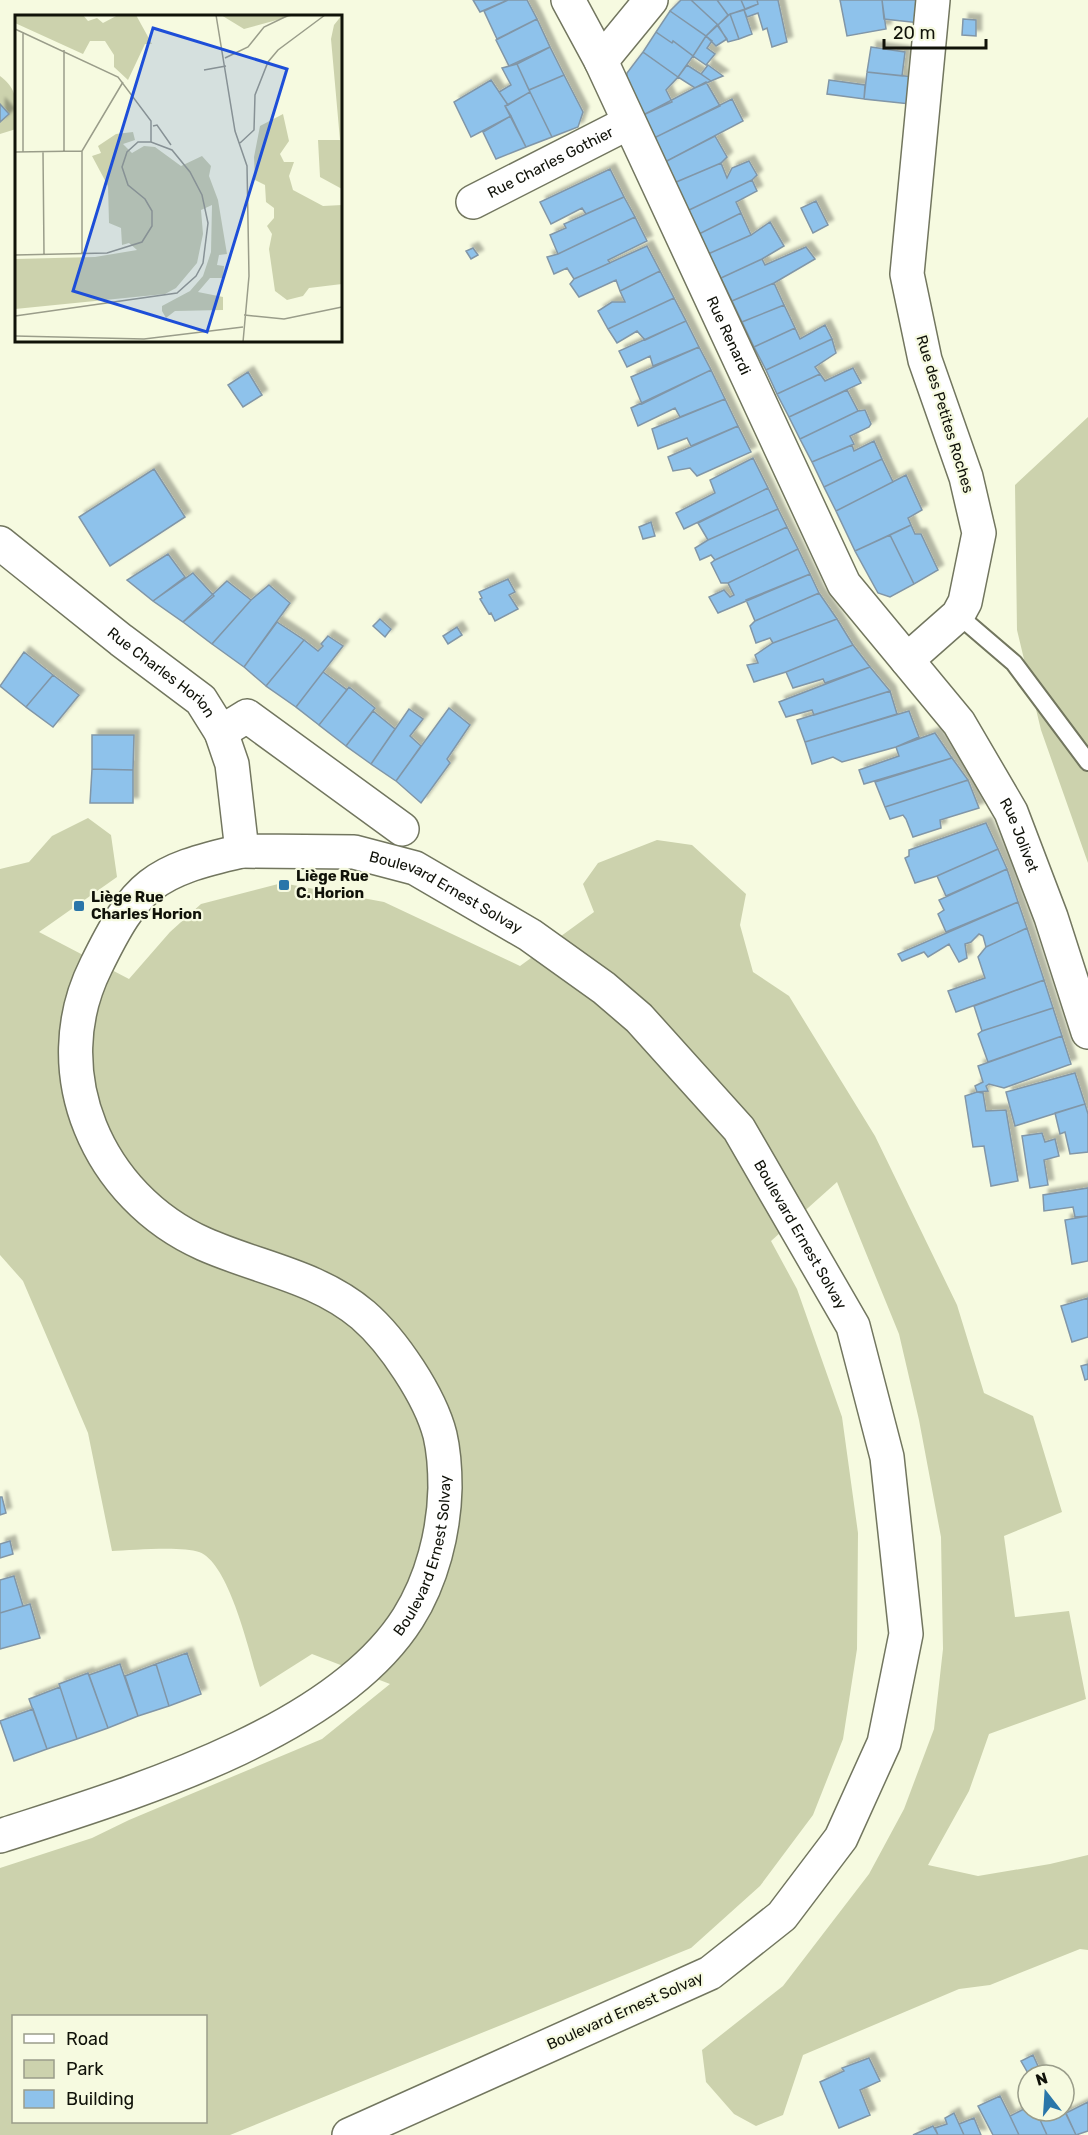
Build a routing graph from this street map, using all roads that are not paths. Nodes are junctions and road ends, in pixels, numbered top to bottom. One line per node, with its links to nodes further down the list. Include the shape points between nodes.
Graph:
1 (568, 0): 4 (street, Rue Renardi)
2 (651, 0): 4 (street)
3 (933, 0): 8 (street, Rue des Petites Roches, via 907,274 925,360 966,477 979,533 965,602)
4 (601, 62): 5 (street, Rue Renardi)
5 (628, 123): 6 (street, Rue Charles Gothier); 9 (street, Rue Renardi, via 844,584)
6 (473, 202)
7 (0, 543): 10 (street, Rue Charles Horion, via 201,700)
8 (958, 615): 9 (street, Rue des Petites Roches); 11 (lane, via 1014,663)
9 (907, 660): 14 (street, Rue Jolivet, via 959,723 1011,812 1051,917)
10 (222, 732): 12 (street, via 247,716); 13 (street, Rue Charles Horion, via 232,764)
11 (1088, 762)
12 (402, 829)
13 (242, 851): 15 (street, Boulevard Ernest Solvay, via 198,861 162,876 131,903 113,930 87,984 76,1031 76,1070 82,1108 96,1143 116,1175 169,1224 202,1243 296,1276 332,1294 363,1315 386,1338 425,1398 440,1434 445,1510 437,1550 408,1618 382,1651 314,1706 273,1731 169,1778); 16 (street, Boulevard Ernest Solvay, via 354,852 415,868 530,935 604,988 639,1018 739,1129 853,1326 887,1457 906,1634 884,1743 841,1838 782,1916 710,1973)
14 (1088, 1032)
15 (0, 1836)
16 (349, 2135)

